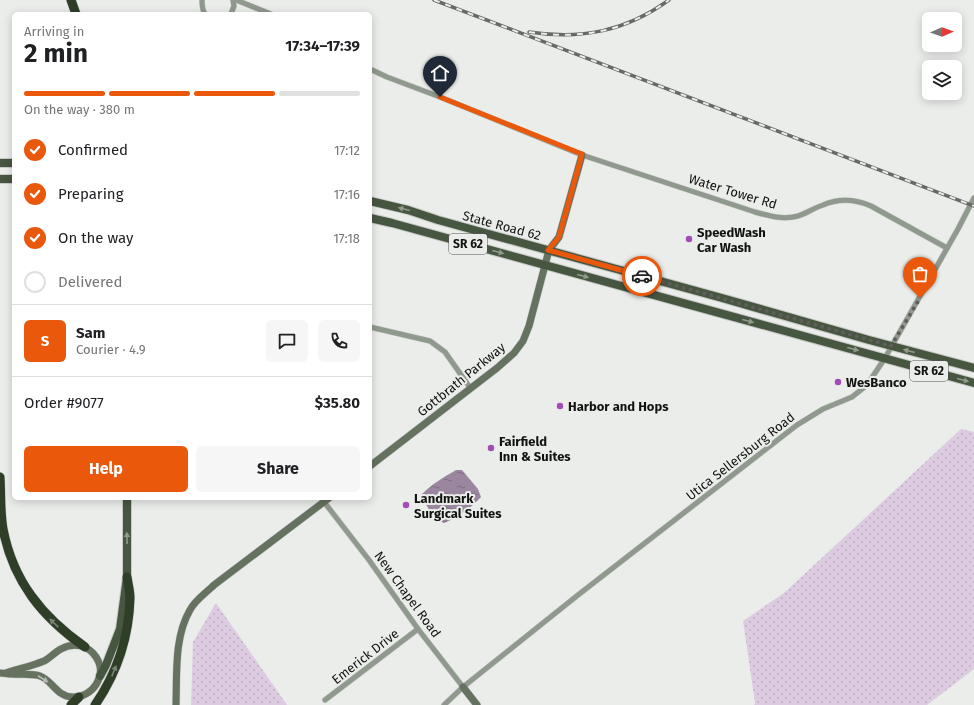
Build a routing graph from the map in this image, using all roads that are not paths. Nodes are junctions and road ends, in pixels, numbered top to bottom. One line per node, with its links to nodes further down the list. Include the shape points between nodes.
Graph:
1 (202, 0): 5 (street)
2 (234, 0): 6 (street); 7 (street)
3 (72, 1): 4 (highway)
4 (75, 12)
5 (204, 12)
6 (232, 12)
7 (266, 12)
8 (372, 70): 9 (street, Water Tower Rd)
9 (582, 154): 17 (street, Water Tower Rd, via 770,216 797,216 836,201 862,202); 18 (street, Gottbrath Parkway, via 559,237)
10 (0, 163): 11 (main road)
11 (12, 163)
12 (0, 179): 13 (main road)
13 (12, 179)
14 (974, 198): 17 (street, Utica Sellersburg Road)
15 (372, 201): 18 (main road, State Road 62 / SR 62, one-way to 15)
16 (372, 218): 19 (main road, SR 62, one-way to 19)
17 (947, 248): 21 (street, Utica Sellersburg Road)
18 (548, 250): 19 (street, Gottbrath Parkway); 21 (main road, State Road 62 / SR 62)
19 (545, 265): 22 (main road, SR 62, one-way to 22); 25 (street, Gottbrath Parkway, via 523,341 497,368)
20 (372, 327): 25 (street, via 430,341 445,352)
21 (891, 346): 22 (street, Utica Sellersburg Road); 23 (main road, State Road 62 / SR 62, one-way to 21)
22 (885, 358): 24 (main road, SR 62, one-way to 24); 36 (street, Utica Sellersburg Road, via 861,391 797,425)
23 (974, 368)
24 (974, 383)
25 (470, 388): 26 (street, Gottbrath Parkway)
26 (372, 464)
27 (0, 477): 33 (highway, one-way to 27, via 46,615 19,575 3,528)
28 (127, 500): 31 (main road, one-way to 28)
29 (323, 500): 41 (street, via 214,585 190,609 179,643)
30 (325, 500): 32 (street, New Chapel Road)
31 (127, 577): 35 (main road, via 120,629); 40 (highway, one-way to 31, via 113,675 125,639 130,597)
32 (418, 629): 36 (street, New Chapel Road); 38 (street, Emerick Drive)
33 (85, 647): 34 (street, via 68,646 38,663); 35 (street, via 98,659)
34 (3, 673): 37 (street, one-way to 37, via 40,676 64,695)
35 (100, 676): 37 (street, via 93,690)
36 (463, 687): 42 (street, Utica Sellersburg Road); 43 (street, New Chapel Road)
37 (80, 696): 39 (highway)
38 (325, 700)
39 (71, 705)
40 (95, 705)
41 (176, 705)
42 (444, 705)
43 (477, 705)

